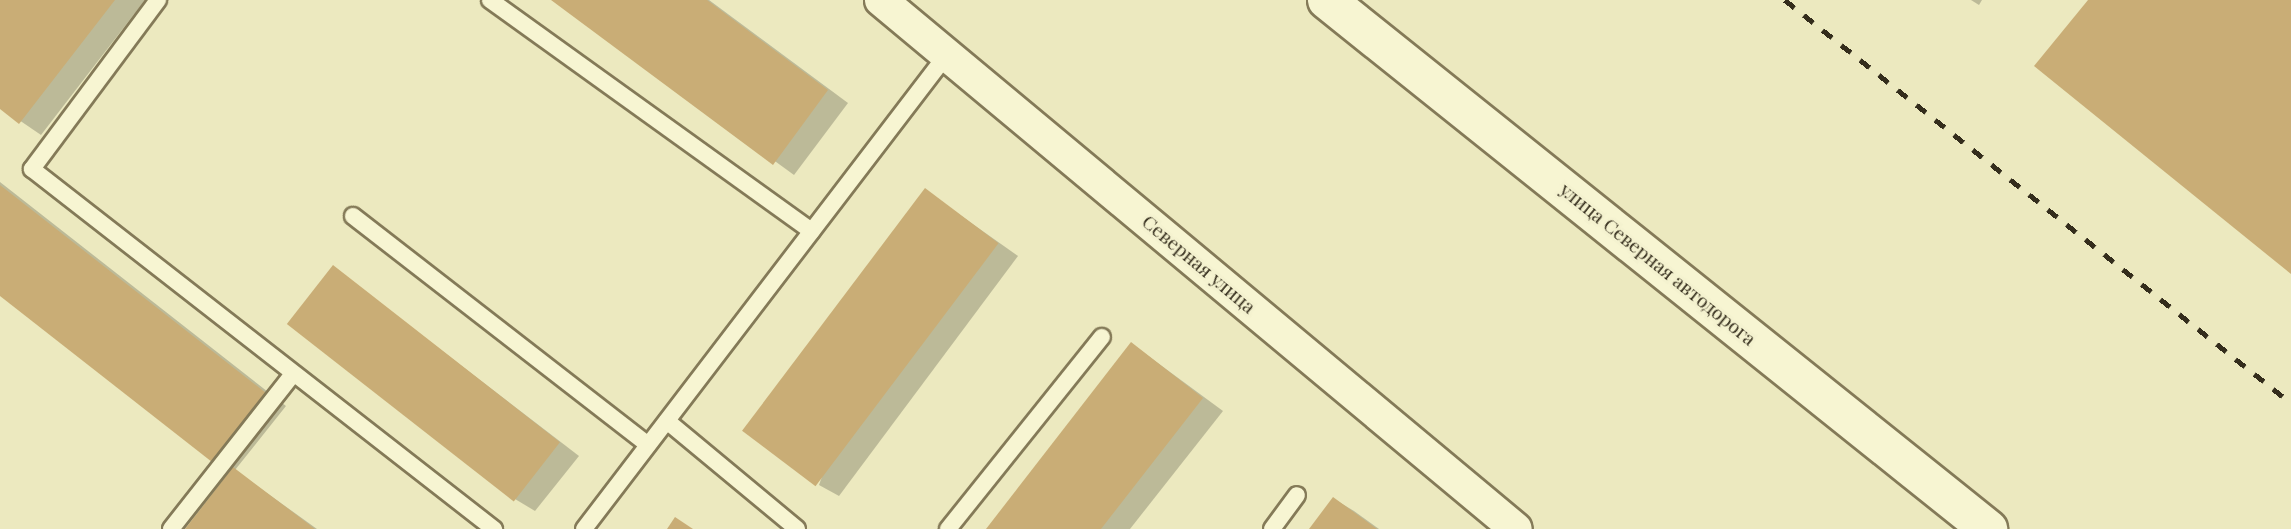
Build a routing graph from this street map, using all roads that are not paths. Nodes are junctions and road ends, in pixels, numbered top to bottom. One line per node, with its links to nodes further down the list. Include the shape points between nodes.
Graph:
1 (158, 0): 9 (lane, via 32,170)
2 (490, 0): 7 (lane)
3 (881, 0): 5 (street, Северная улица)
4 (1327, 0): 20 (main road, улица Северная автодорога)
5 (948, 53): 7 (lane); 19 (street, Северная улица)
6 (353, 216): 11 (lane)
7 (813, 230): 10 (lane)
8 (1102, 337): 17 (lane)
9 (292, 375): 13 (lane); 14 (lane)
10 (667, 421): 11 (lane); 16 (lane)
11 (648, 445): 15 (lane)
12 (1297, 495): 18 (lane)
13 (171, 529)
14 (494, 529)
15 (584, 529)
16 (797, 529)
17 (948, 529)
18 (1272, 529)
19 (1516, 529)
20 (1988, 529)

